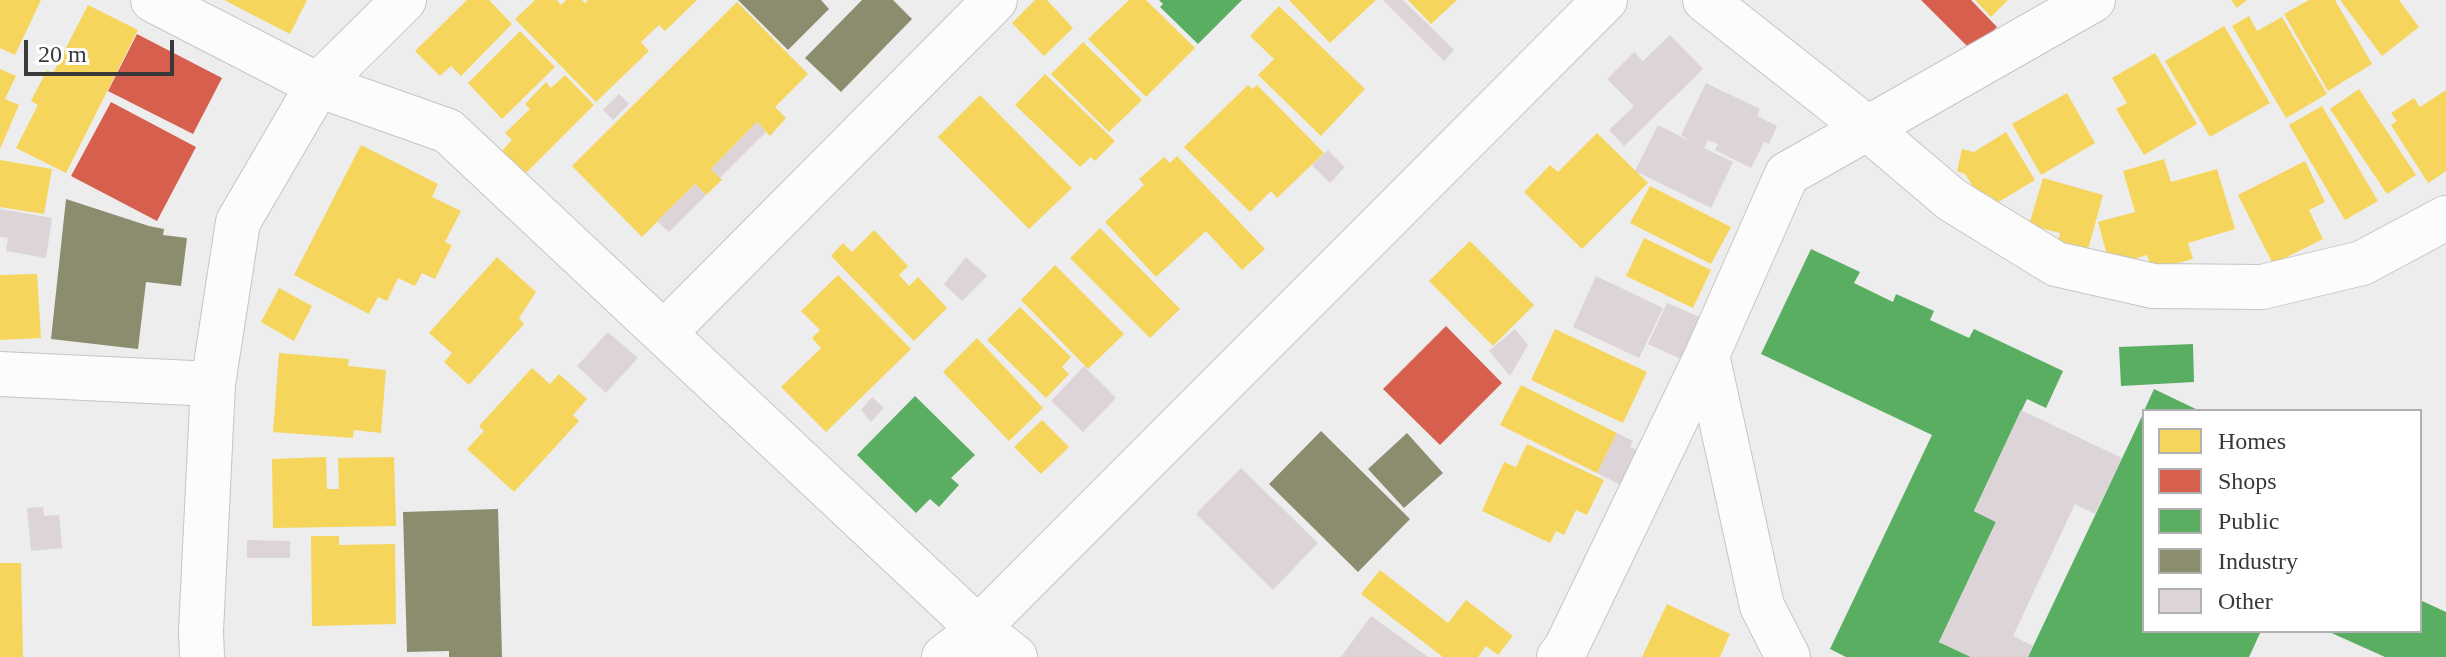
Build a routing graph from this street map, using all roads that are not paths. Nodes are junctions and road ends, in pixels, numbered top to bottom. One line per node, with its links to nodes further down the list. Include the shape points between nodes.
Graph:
1 (153, 0): 7 (street)
2 (404, 0): 7 (street)
3 (995, 0): 10 (street)
4 (1605, 0): 14 (street)
5 (1705, 0): 8 (street)
6 (2093, 0): 8 (street)
7 (318, 85): 10 (street, via 448,131); 13 (street, via 238,222)
8 (1866, 127): 9 (street, via 1952,200 2056,264 2153,286 2262,287 2362,263); 11 (street, via 1787,174)
9 (2446, 218)
10 (664, 333): 14 (street)
11 (1707, 355): 18 (street); 19 (street, via 1762,606)
12 (0, 374): 13 (street)
13 (213, 384): 15 (street)
14 (978, 628): 16 (street); 17 (street)
15 (202, 657)
16 (944, 657)
17 (1015, 657)
18 (1559, 657)
19 (1788, 657)

